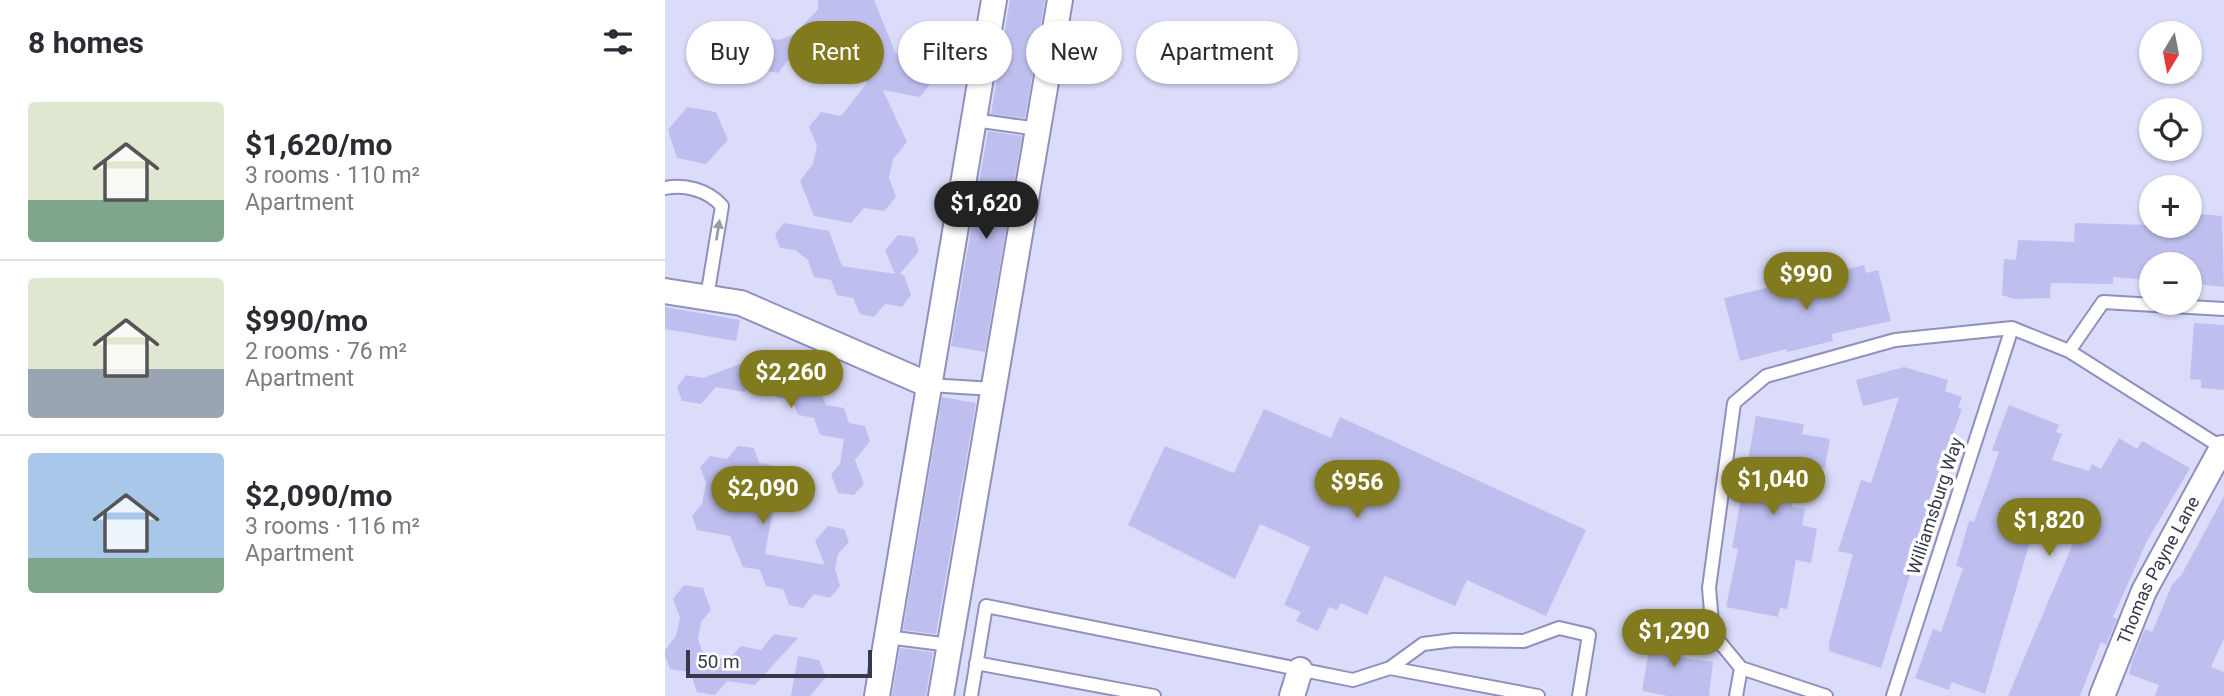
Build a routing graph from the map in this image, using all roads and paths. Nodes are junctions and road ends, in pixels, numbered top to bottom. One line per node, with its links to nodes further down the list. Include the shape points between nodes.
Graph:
1 (994, 0): 3 (street)
2 (1060, 0): 4 (street)
3 (974, 120): 4 (lane); 11 (street)
4 (1038, 129): 12 (street)
5 (665, 188): 7 (lane, one-way to 5, via 722,206 714,197 694,189)
6 (665, 290): 7 (street)
7 (707, 298): 11 (street, via 741,303)
8 (2224, 309): 10 (lane, via 2103,302)
9 (2013, 328): 10 (lane); 18 (lane, via 1895,340 1766,376 1734,403 1709,588 1713,634); 29 (lane, Williamsburg Way)
10 (2069, 351): 13 (lane)
11 (929, 385): 12 (lane); 14 (street)
12 (993, 389): 15 (street)
13 (2223, 448): 30 (street, Thomas Payne Lane, via 2144,590)
14 (887, 637): 15 (lane); 20 (street)
15 (950, 646): 21 (street)
16 (976, 663): 19 (lane, via 986,606); 22 (lane); 23 (lane)
17 (1390, 668): 19 (lane, via 1353,680); 25 (lane); 26 (lane, via 1423,645 1454,640 1524,641 1559,628 1589,635)
18 (1741, 668): 27 (lane); 28 (lane)
19 (1300, 670): 24 (street)
20 (877, 696)
21 (941, 696)
22 (971, 696)
23 (1154, 696)
24 (1291, 696)
25 (1538, 696)
26 (1580, 696)
27 (1736, 696)
28 (1826, 696)
29 (1893, 696)
30 (2102, 696)

